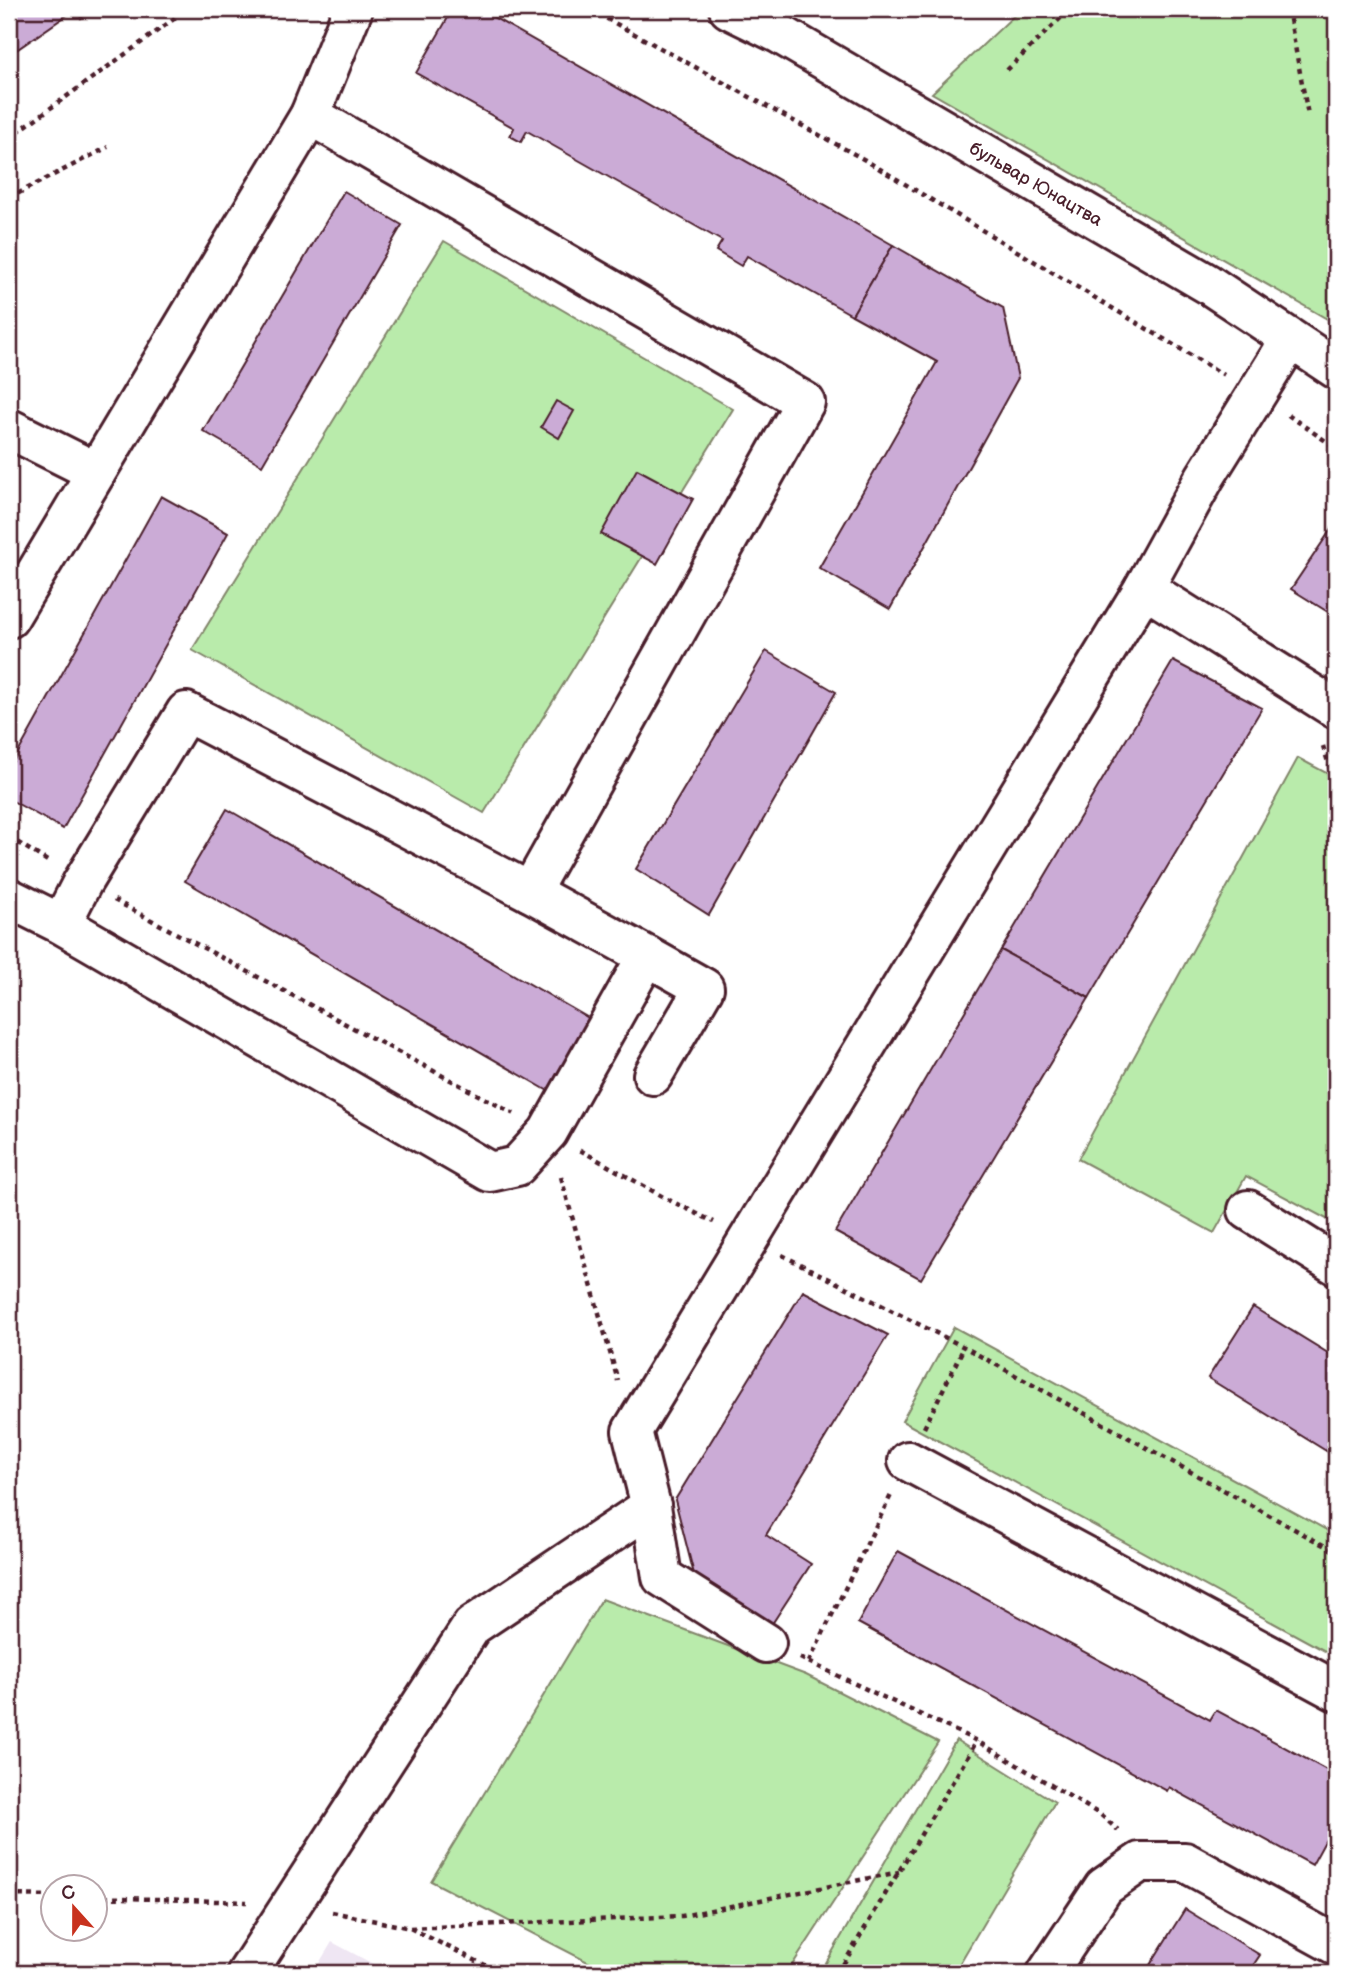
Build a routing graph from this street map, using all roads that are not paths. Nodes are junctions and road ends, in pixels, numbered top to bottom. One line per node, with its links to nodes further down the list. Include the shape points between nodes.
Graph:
1 (353, 9): 3 (street)
2 (729, 9): 4 (street, бульвар Юнацтва, via 792,41 1208,284)
3 (310, 115): 7 (street); 11 (street, via 806,402)
4 (1290, 340): 5 (street, бульвар Юнацтва); 8 (street)
5 (1336, 369)
6 (9, 431): 7 (street)
7 (96, 472): 9 (street)
8 (1144, 587): 10 (street); 19 (street, via 632,1432)
9 (9, 618)
10 (1336, 709)
11 (530, 892): 13 (street, via 186,712); 14 (street)
12 (9, 898): 13 (street)
13 (61, 924): 14 (street, via 490,1172 517,1166 548,1132)
14 (647, 956): 15 (street, via 704,988)
15 (653, 1075)
16 (1248, 1210): 17 (street)
17 (1336, 1265)
18 (908, 1461): 21 (street)
19 (651, 1506): 20 (street, via 662,1577); 23 (street, via 472,1626)
20 (766, 1643)
21 (1336, 1691)
22 (1336, 1945): 24 (street, via 1185,1862 1140,1862 1104,1886)
23 (247, 1973)
24 (1047, 1973)

